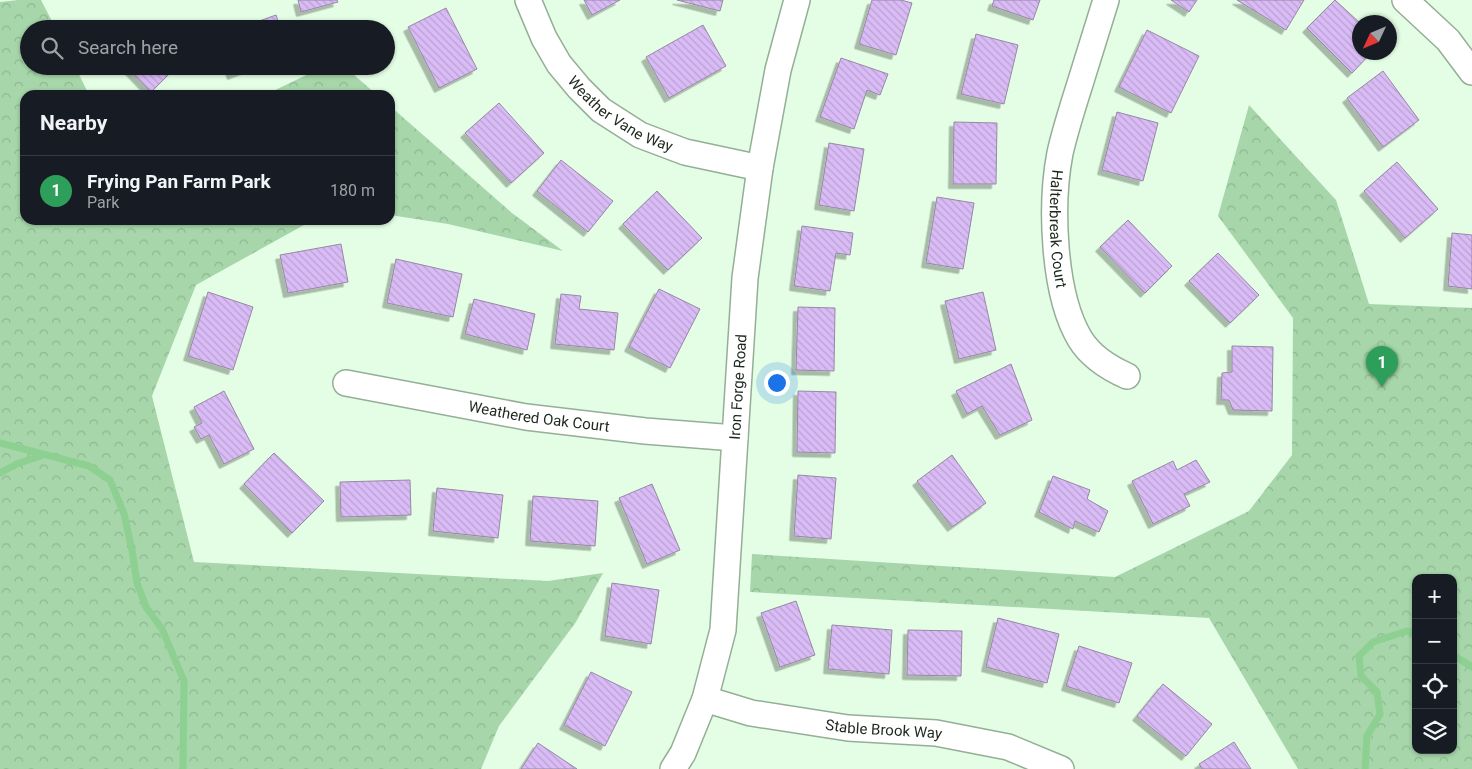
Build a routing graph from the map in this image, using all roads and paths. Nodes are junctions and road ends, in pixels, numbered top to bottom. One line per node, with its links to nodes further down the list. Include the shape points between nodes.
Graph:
1 (528, 0): 6 (street, Weather Vane Way, via 559,64 601,110 640,135 685,152)
2 (797, 0): 6 (street, Iron Forge Road, via 778,70)
3 (1106, 0): 7 (street, Halterbreak Court, via 1060,155 1054,199 1057,260 1065,302 1081,340 1094,356)
4 (1405, 0): 5 (street, via 1448,40)
5 (1472, 72)
6 (760, 168): 9 (street, Iron Forge Road, via 745,278)
7 (1127, 376)
8 (346, 383): 9 (street, Weathered Oak Court, via 526,417)
9 (735, 438): 10 (street, Iron Forge Road, via 723,630)
10 (706, 699): 11 (street, Iron Forge Road); 12 (street, Stable Brook Way, via 751,713 848,728 945,734 1008,747)
11 (673, 769)
12 (1061, 769)

